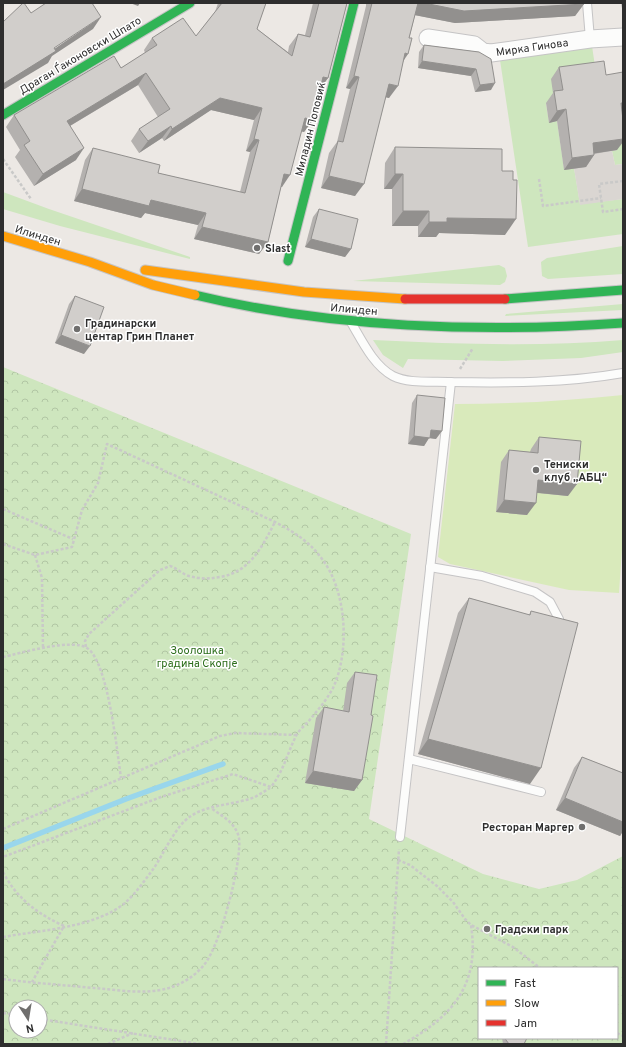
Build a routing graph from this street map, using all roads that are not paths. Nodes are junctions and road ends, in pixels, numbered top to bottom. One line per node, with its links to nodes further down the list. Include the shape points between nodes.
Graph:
1 (190, 3): 7 (street, Драган Ѓаконовски Шпато)
2 (354, 3): 9 (street, Миладин Поповиќ)
3 (587, 3): 6 (lane)
4 (623, 37): 6 (street, Мирка Гинова)
5 (428, 38): 6 (street, Мирка Гинова, via 474,45 483,52 491,53)
6 (590, 39)
7 (3, 115)
8 (3, 236): 10 (street, Илинден)
9 (288, 261)
10 (90, 262): 11 (street, Илинден, via 357,297 440,301 520,299); 12 (street, Илинден, via 153,285 235,305)
11 (623, 290)
12 (350, 321): 13 (street, Илинден, via 486,327 567,327); 15 (lane, via 379,364 392,376 408,380)
13 (623, 323)
14 (623, 372): 15 (lane, via 545,381)
15 (451, 382): 16 (lane)
16 (430, 567): 17 (lane, via 482,576 535,592 550,602); 18 (lane)
17 (559, 619)
18 (409, 759): 19 (lane); 20 (lane)
19 (541, 792)
20 (400, 836)

